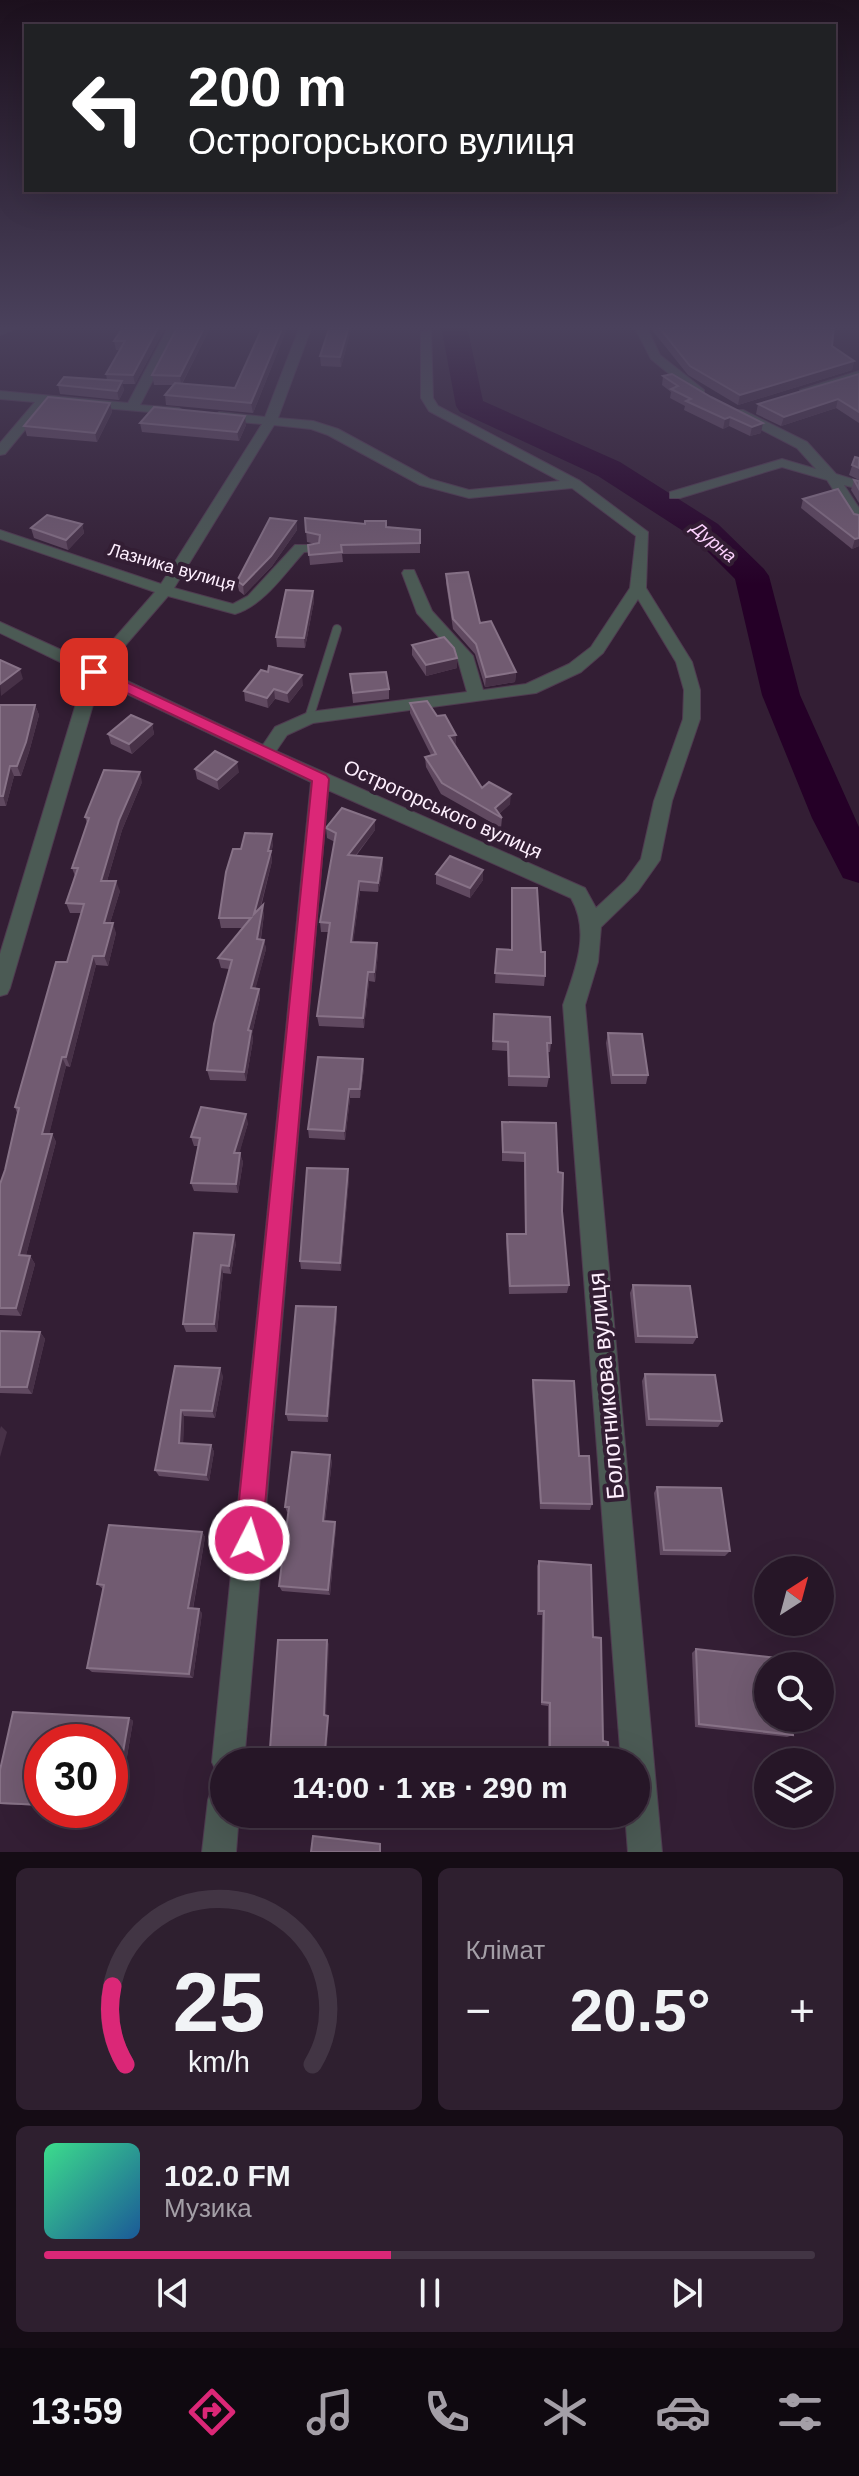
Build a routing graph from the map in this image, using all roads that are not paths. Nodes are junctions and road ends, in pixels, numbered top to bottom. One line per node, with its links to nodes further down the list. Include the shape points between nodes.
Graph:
1 (33, 412): 9 (street)
2 (187, 412): 6 (street)
3 (273, 412): 8 (street)
4 (441, 412): 11 (street)
5 (743, 412): 10 (street, via 802,445)
6 (194, 413)
7 (209, 415): 8 (street)
8 (270, 421): 11 (street, via 333,432 425,482 469,494); 19 (street)
9 (0, 451)
10 (835, 481): 12 (street); 13 (street, via 782,463); 14 (street)
11 (575, 484): 18 (street, via 643,535)
12 (859, 485)
13 (675, 495)
14 (859, 519)
15 (0, 534): 19 (street, Лазника вулиця)
16 (313, 548): 19 (street, Лазника вулиця, via 300,548 253,599 235,609)
17 (409, 573): 23 (street, via 425,613 465,656)
18 (638, 588): 23 (street, via 597,650 575,668 530,689); 27 (street, via 687,667 693,717 650,859 624,895)
19 (165, 590): 22 (street)
20 (0, 627): 22 (street, Острогорського вулиця)
21 (337, 629): 24 (lane)
22 (94, 672): 25 (street, Острогорського вулиця); 28 (street)
23 (477, 696): 24 (street)
24 (309, 718): 25 (street, via 281,731)
25 (266, 753): 26 (street, Острогорського вулиця)
26 (320, 779): 27 (street, Острогорського вулиця, via 578,893); 29 (street)
27 (592, 923): 32 (street, Болотникова вулиця, via 589,956 574,1005)
28 (0, 988)
29 (229, 1748)
30 (221, 1828): 31 (street)
31 (219, 1852)
32 (645, 1852)

